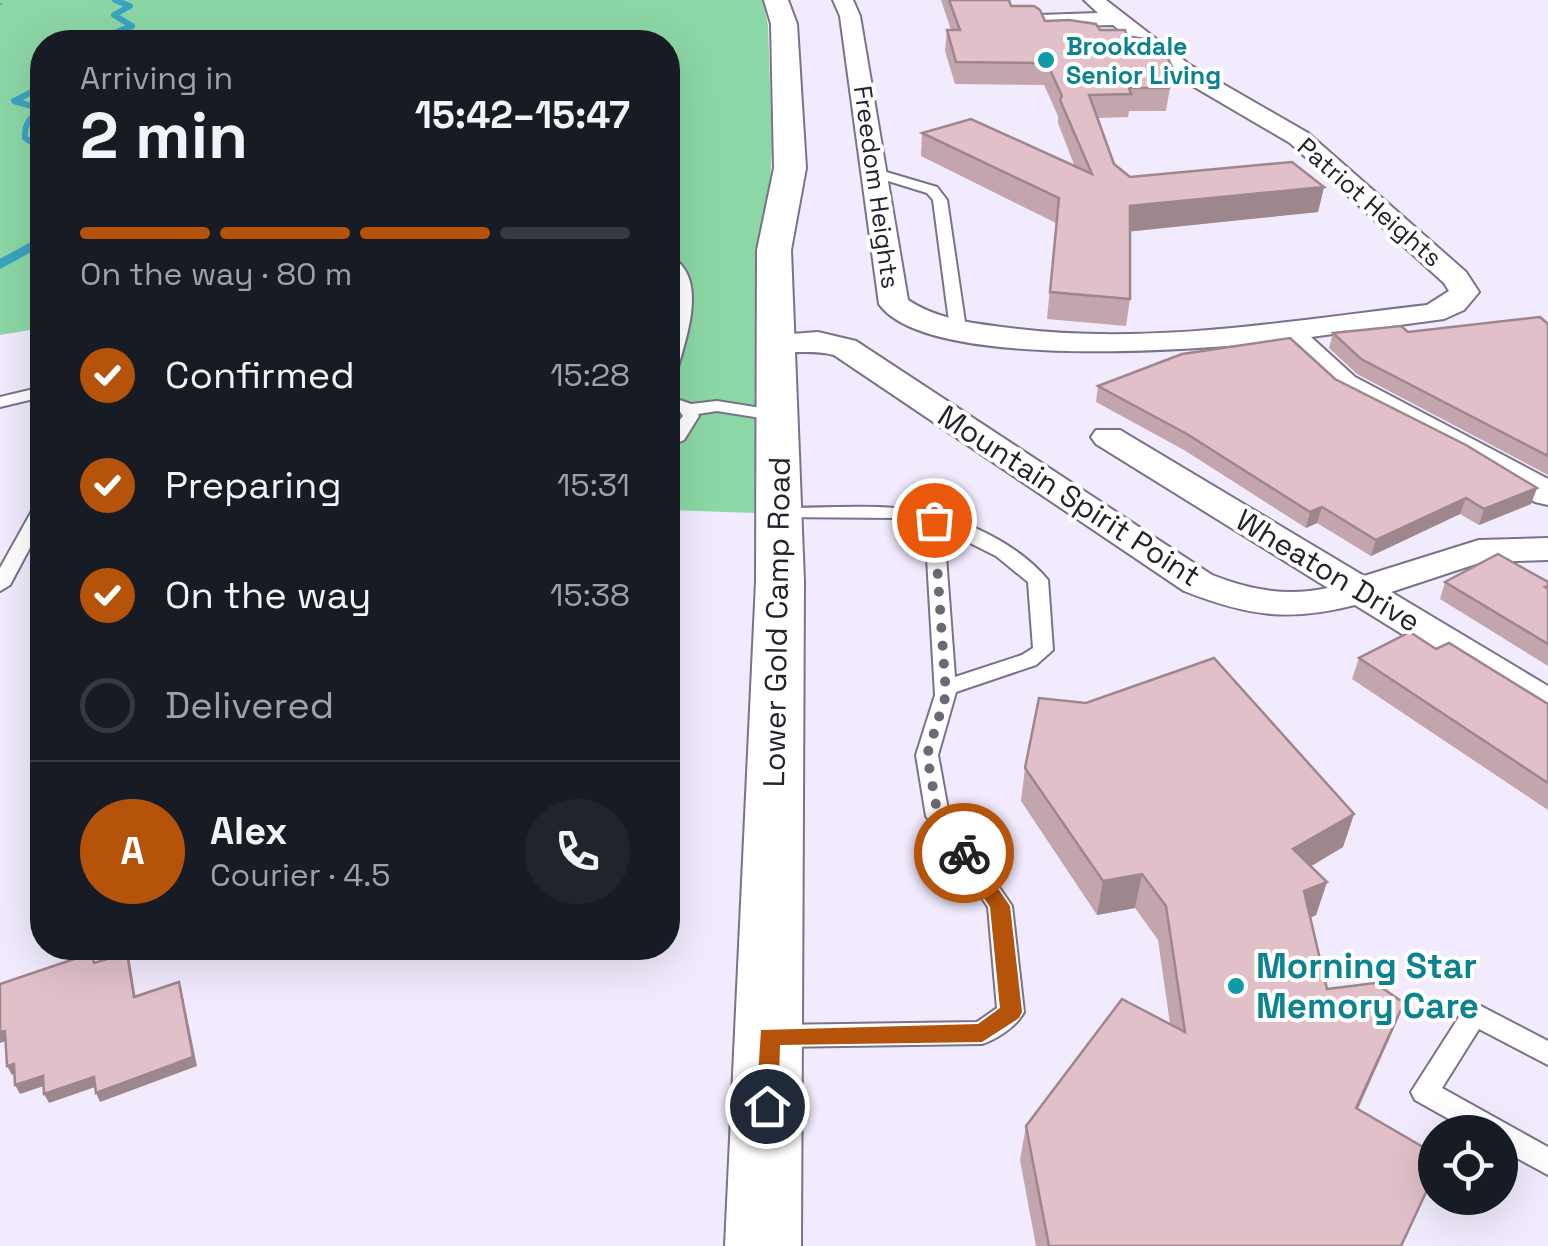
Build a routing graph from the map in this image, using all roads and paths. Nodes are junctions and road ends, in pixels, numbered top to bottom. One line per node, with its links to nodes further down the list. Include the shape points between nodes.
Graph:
1 (776, 0): 11 (street, Lower Gold Camp Road, via 784,24 790,168 774,250)
2 (844, 0): 6 (street, Freedom Heights)
3 (1094, 0): 4 (street, Patriot Heights)
4 (1117, 19): 5 (street); 10 (street, Patriot Heights, via 1182,70 1299,138 1464,292 1433,312)
5 (1038, 20)
6 (876, 173): 9 (lane, via 932,190 940,200); 9 (street, Freedom Heights, via 894,304 910,318)
7 (680, 274): 8 (lane)
8 (680, 328)
9 (958, 329): 10 (street, Freedom Heights, via 1087,344)
10 (1271, 330): 19 (street, via 1344,384)
11 (776, 342): 16 (street, Lower Gold Camp Road); 25 (street, Mountain Spirit Point, via 845,348 1224,596 1293,607)
12 (30, 395): 13 (lane)
13 (0, 402)
14 (680, 407): 15 (lane)
15 (687, 410): 16 (lane, via 717,406); 17 (lane, via 692,416)
16 (780, 416): 20 (street, Lower Gold Camp Road)
17 (680, 433)
18 (1108, 438): 25 (street, Wheaton Drive)
19 (1548, 494)
20 (780, 513): 21 (lane, via 899,513); 28 (street, Lower Gold Camp Road)
21 (934, 520): 26 (lane); 26 (lane, via 1017,559 1038,580 1040,598 1043,650)
22 (30, 531): 24 (lane)
23 (1548, 549): 25 (street, Mountain Spirit Point, via 1480,550)
24 (0, 585)
25 (1364, 592): 27 (street, Wheaton Drive)
26 (945, 688): 28 (lane, via 927,755 938,816 1000,906 1011,1012 982,1033)
27 (1548, 705)
28 (769, 1036): 33 (street, Lower Gold Camp Road)
29 (1548, 1054): 30 (lane, via 1475,1014 1425,1092)
30 (1465, 1115)
31 (1518, 1145): 32 (lane)
32 (1548, 1162)
33 (764, 1246)

